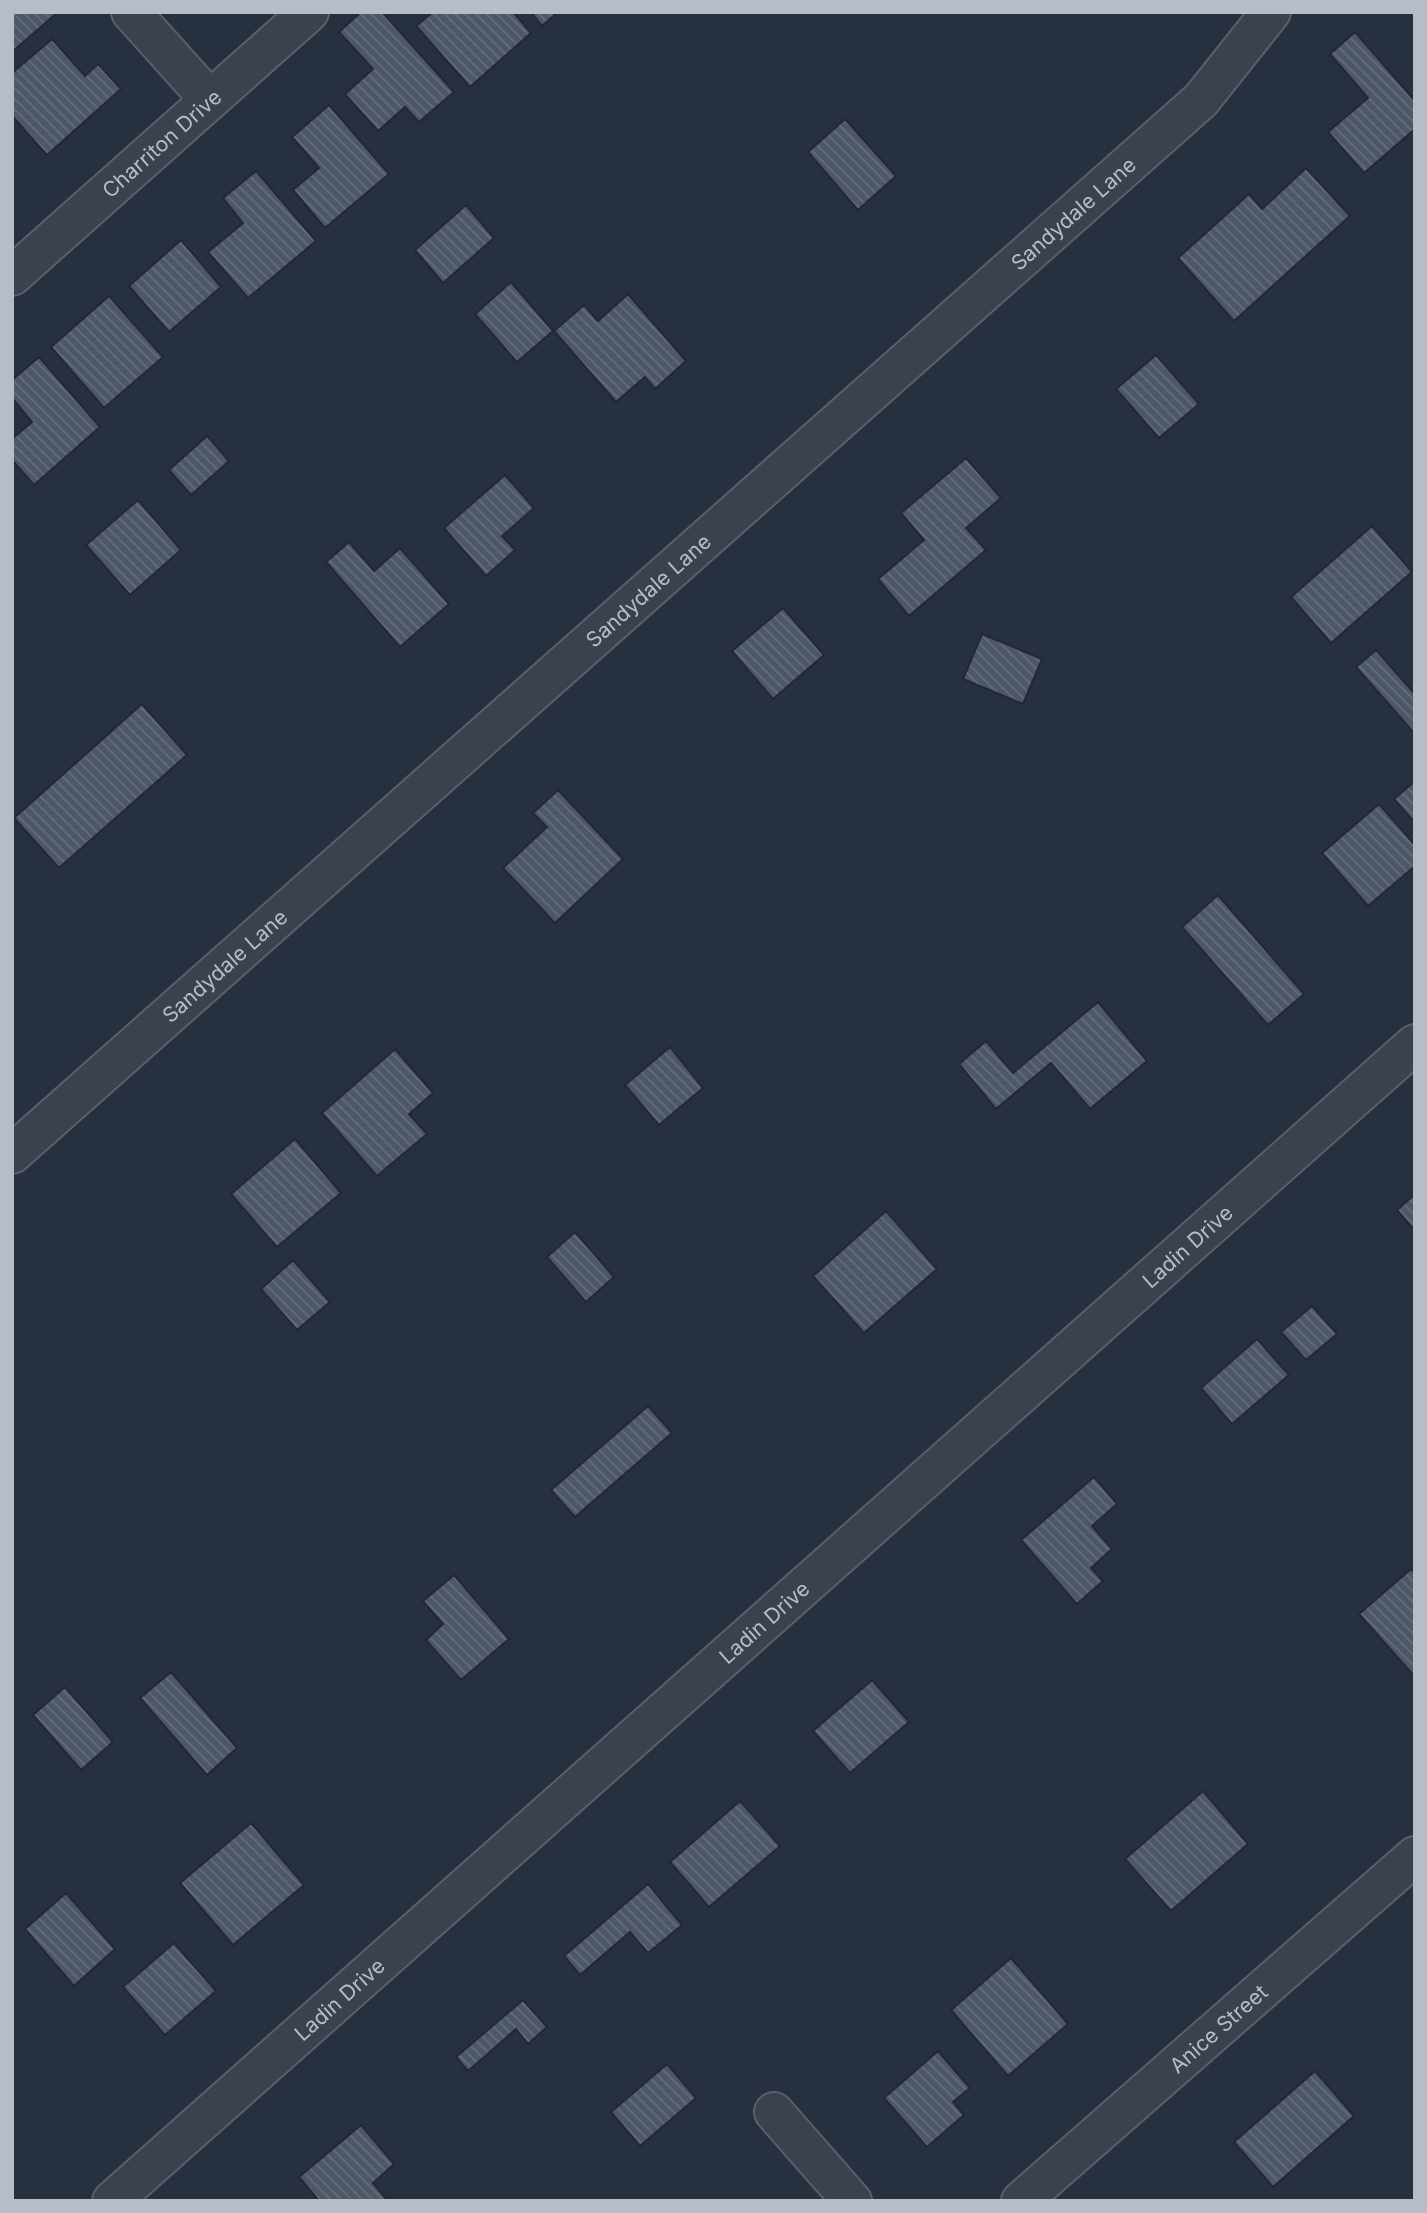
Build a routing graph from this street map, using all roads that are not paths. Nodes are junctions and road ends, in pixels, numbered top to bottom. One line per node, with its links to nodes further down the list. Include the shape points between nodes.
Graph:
1 (131, 12): 4 (street)
2 (309, 12): 4 (street, Charriton Drive)
3 (1271, 12): 7 (street, Sandydale Lane, via 1200,100)
4 (210, 100): 5 (street, Charriton Drive)
5 (12, 276)
6 (1415, 1044): 10 (street, Ladin Drive)
7 (12, 1154)
8 (1415, 1856): 12 (street, Anice Street)
9 (774, 2112): 11 (street)
10 (112, 2201)
11 (852, 2201)
12 (1021, 2201)

